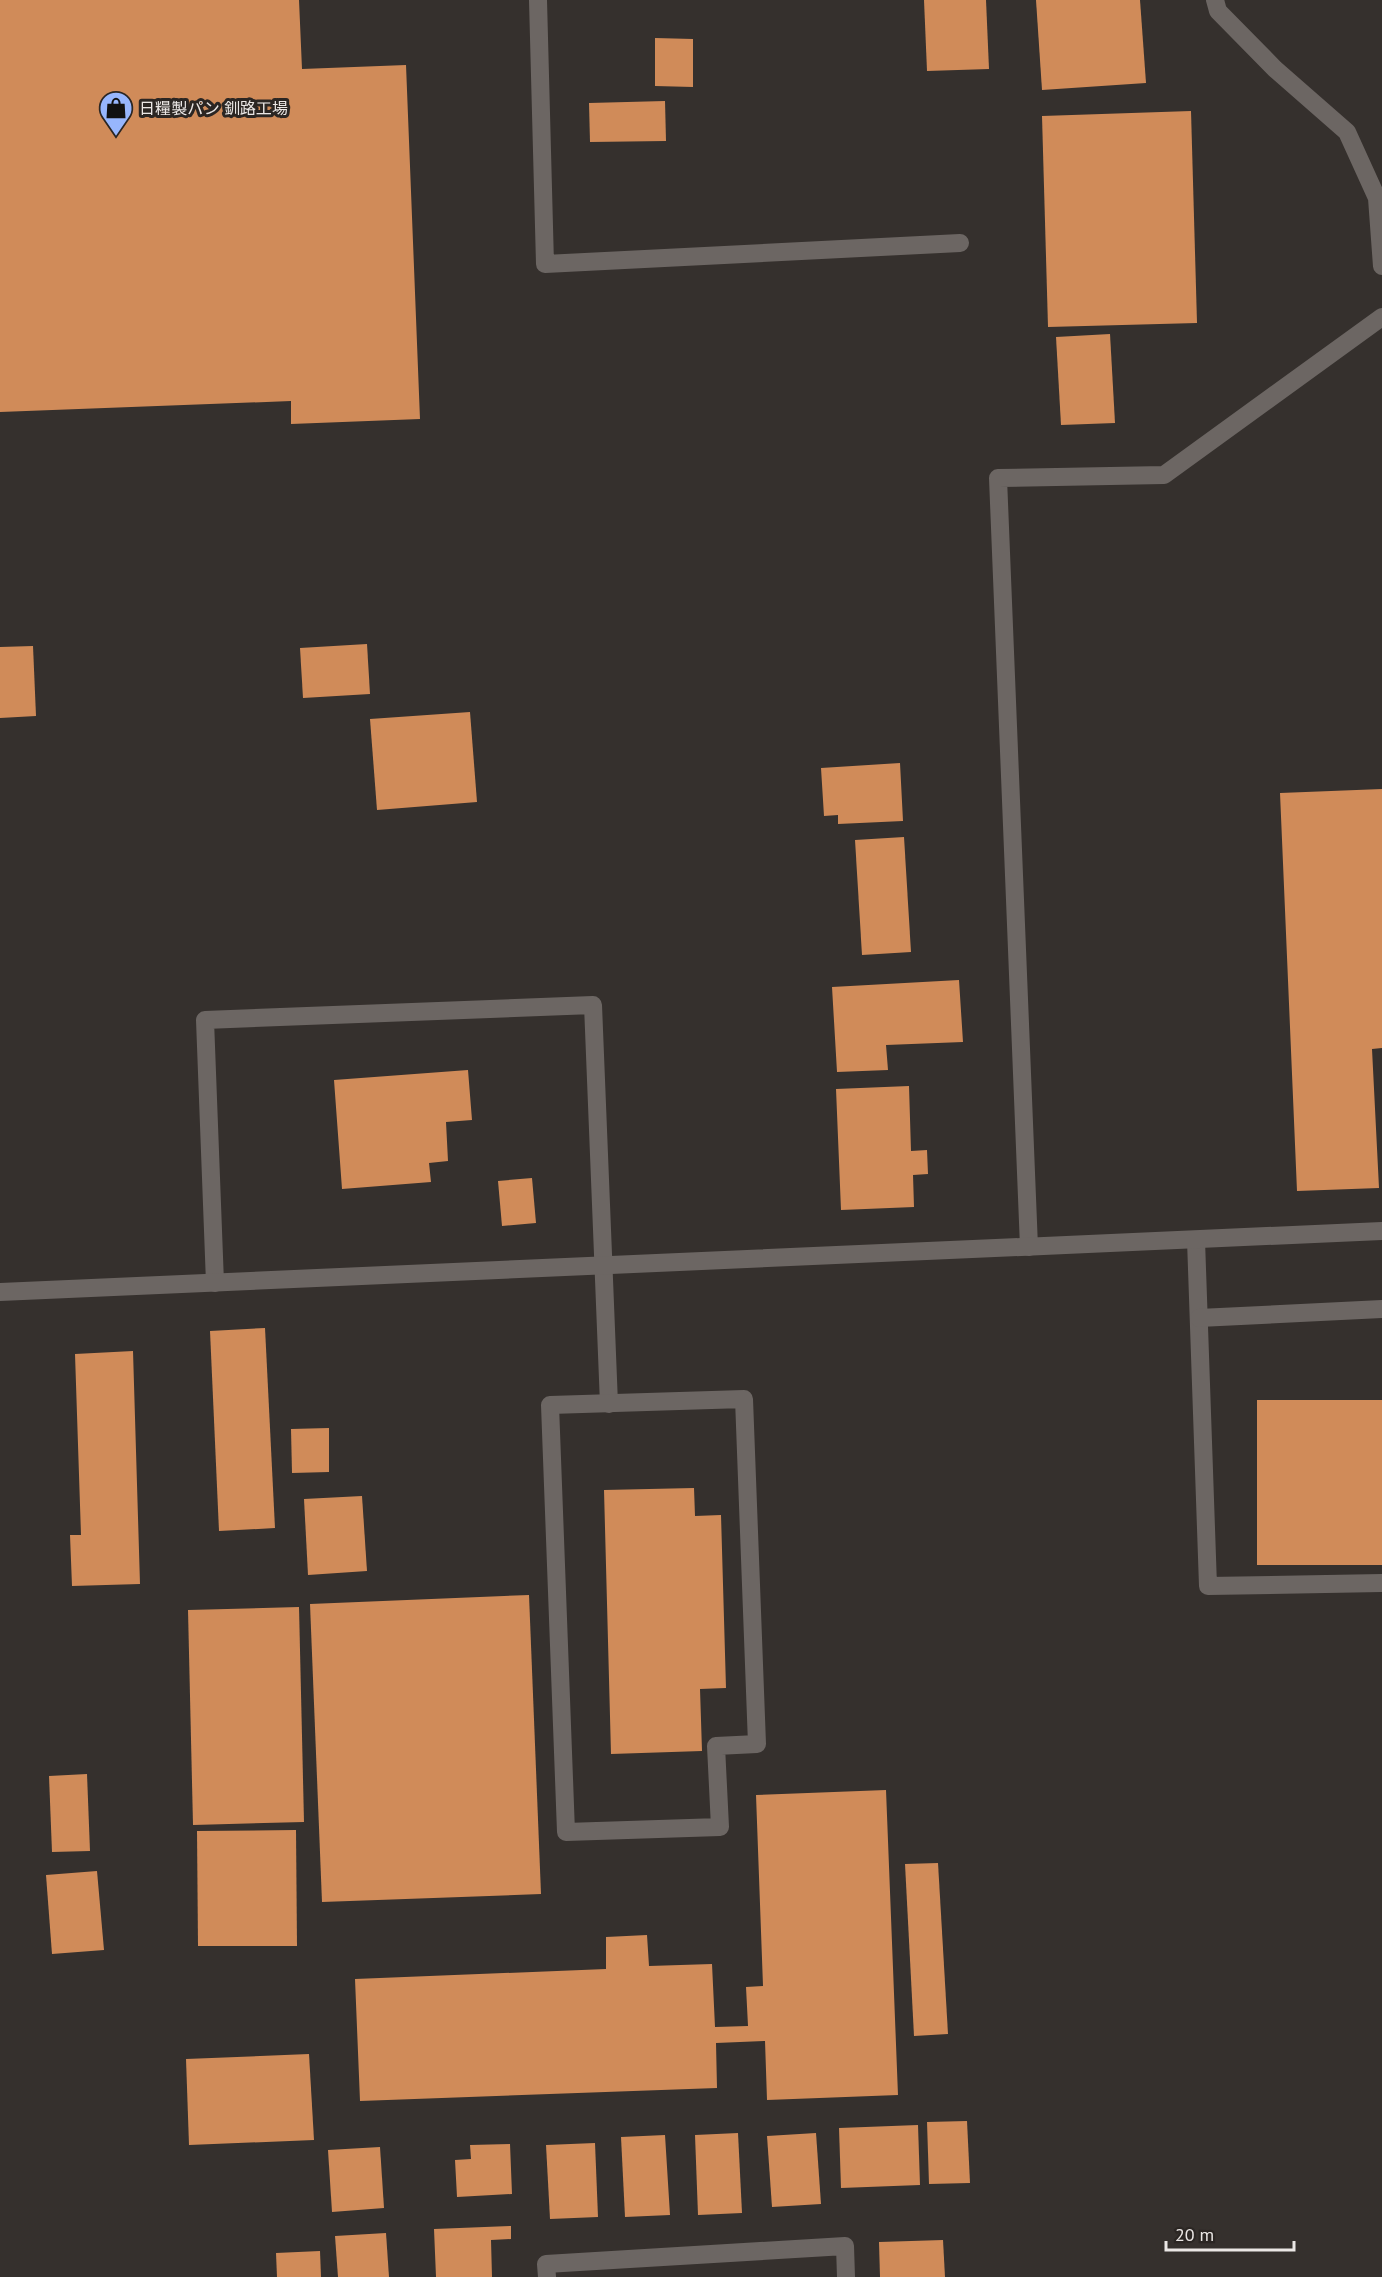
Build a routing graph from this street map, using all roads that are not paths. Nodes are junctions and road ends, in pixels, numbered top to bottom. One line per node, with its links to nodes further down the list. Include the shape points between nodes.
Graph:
1 (538, 0): 3 (street, via 545,264)
2 (1215, 0): 4 (street, via 1218,11 1275,69 1347,132 1377,198)
3 (960, 243)
4 (1382, 266)
5 (1382, 317): 8 (street, via 1164,475 998,478)
6 (1382, 1231): 7 (street)
7 (1196, 1239): 8 (street); 13 (street)
8 (1029, 1247): 9 (street)
9 (603, 1265): 10 (street); 10 (street, via 593,1005 205,1020); 14 (street)
10 (215, 1283): 11 (street)
11 (0, 1292)
12 (1382, 1309): 13 (street)
13 (1199, 1318): 15 (street, via 1208,1586)
14 (609, 1404): 14 (street, via 744,1399 757,1744 717,1746 720,1827 566,1832 550,1405)
15 (1382, 1583)
16 (547, 2277): 17 (street, via 546,2264 845,2246)
17 (846, 2277)

